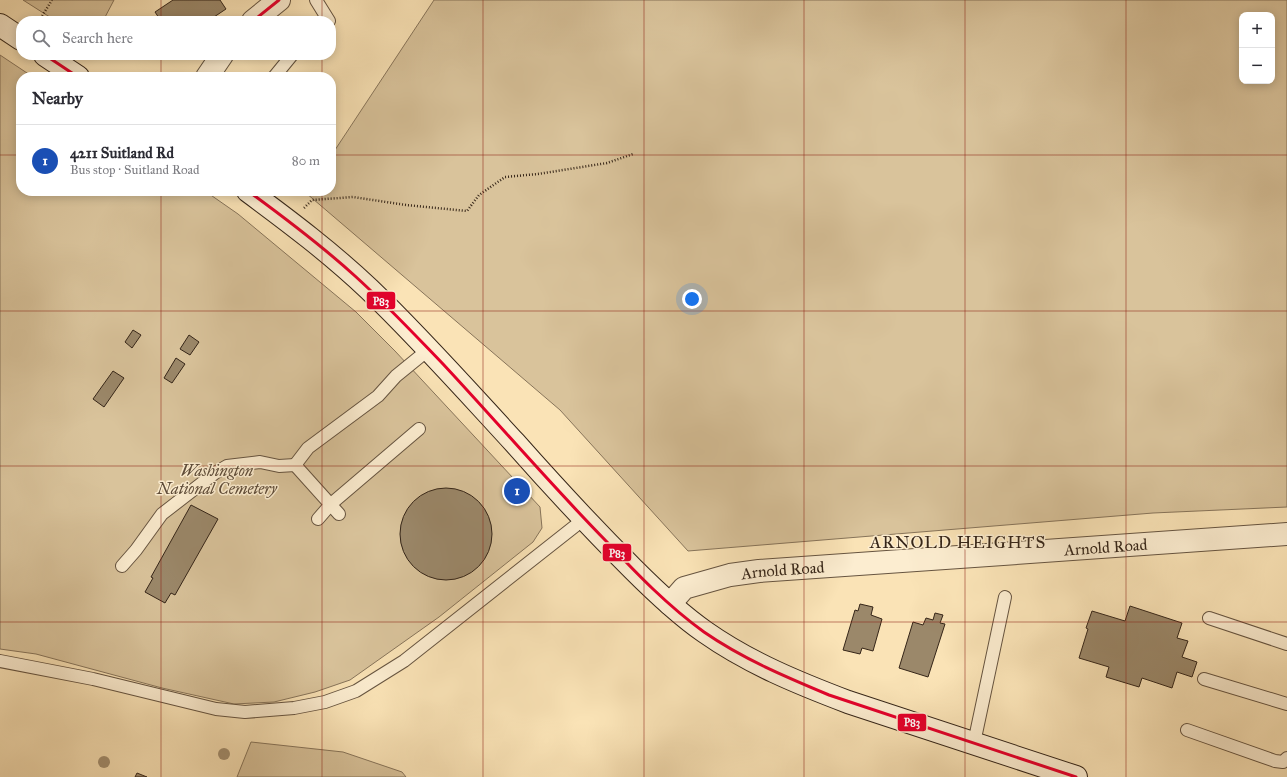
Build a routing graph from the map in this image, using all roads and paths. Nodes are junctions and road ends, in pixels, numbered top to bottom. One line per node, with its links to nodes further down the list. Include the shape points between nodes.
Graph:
1 (52, 0): 4 (path)
2 (279, 0): 5 (main road)
3 (316, 0): 6 (lane)
4 (42, 16)
5 (259, 16)
6 (326, 16)
7 (0, 25): 8 (main road)
8 (16, 36)
9 (52, 60): 12 (main road)
10 (219, 60): 13 (main road)
11 (288, 60): 14 (lane)
12 (70, 72)
13 (210, 72)
14 (278, 72)
15 (633, 154): 17 (path, via 607,163 538,174 505,176 479,195 467,211 406,205 353,196 312,200)
16 (255, 196): 17 (main road)
17 (289, 222): 18 (main road, via 370,290)
18 (428, 350): 20 (lane, via 396,376 378,396 308,448); 24 (main road)
19 (419, 429): 21 (lane)
20 (295, 465): 21 (lane); 26 (lane, via 279,466 260,462 227,466 215,473 162,514)
21 (331, 504): 22 (lane); 23 (lane)
22 (339, 514)
23 (318, 519)
24 (584, 519): 28 (main road); 31 (lane, via 404,661 356,691 325,702 294,708 230,711 93,679)
25 (1287, 534): 28 (main road, Arnold Road, via 759,571 684,588)
26 (122, 566)
27 (1005, 597): 35 (lane)
28 (670, 604): 35 (main road, via 703,632 767,669 848,702)
29 (1209, 618): 30 (lane)
30 (1287, 644)
31 (0, 661)
32 (1204, 679): 33 (lane)
33 (1287, 704)
34 (1187, 730): 36 (lane, via 1275,761 1282,762)
35 (974, 743): 37 (main road)
36 (1287, 758)
37 (1076, 777)

